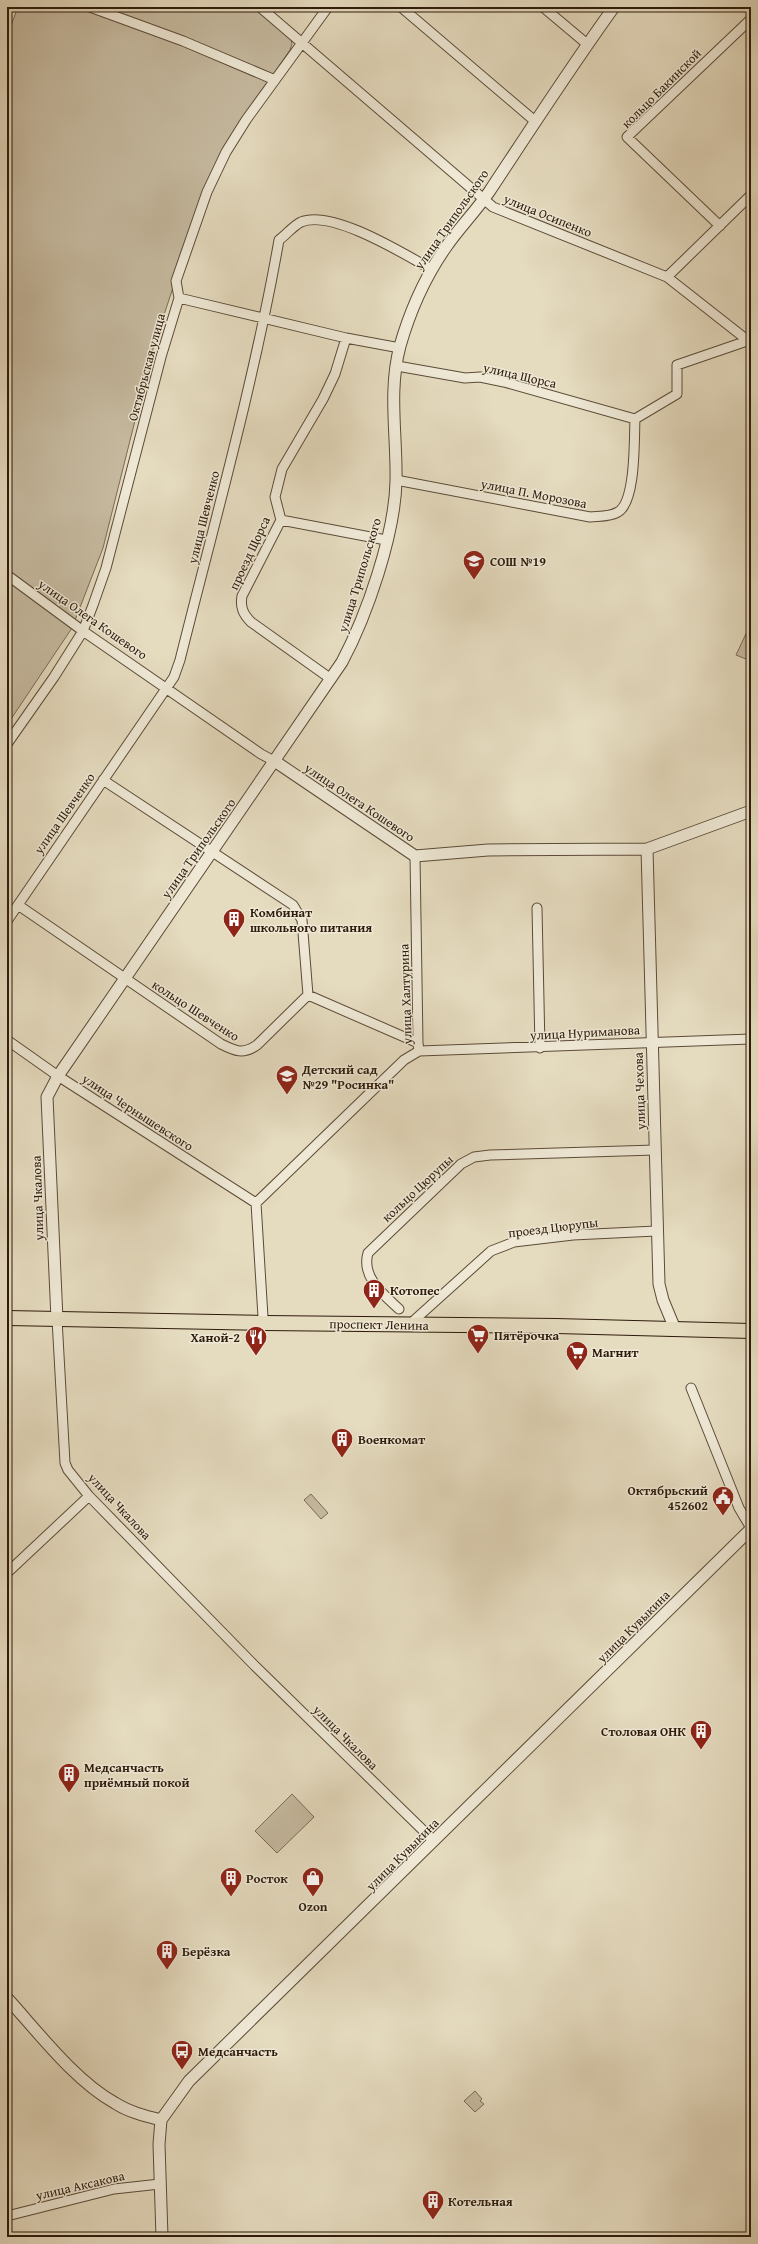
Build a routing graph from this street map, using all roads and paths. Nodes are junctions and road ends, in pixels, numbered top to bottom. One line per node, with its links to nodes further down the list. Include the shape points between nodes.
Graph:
1 (90, 7): 10 (street)
2 (260, 7): 8 (street, улица Осипенко)
3 (328, 7): 8 (street, Октябрьская улица)
4 (401, 7): 11 (street)
5 (543, 7): 9 (street)
6 (614, 7): 9 (street, улица Трипольского)
7 (751, 19): 14 (street, кольцо Бакинской, via 627,137)
8 (301, 43): 10 (street, Октябрьская улица); 13 (street, улица Осипенко)
9 (587, 44): 11 (street, улица Трипольского)
10 (275, 80): 17 (street, Октябрьская улица, via 226,152 207,192 176,281)
11 (536, 122): 13 (street, улица Трипольского)
12 (751, 195): 14 (street)
13 (484, 199): 15 (street, улица Трипольского); 16 (street, улица Осипенко, via 493,207)
14 (720, 226): 16 (street)
15 (431, 269): 18 (street, улица Шевченко, via 368,234 324,221 301,222 279,240); 21 (street, улица Трипольского, via 409,318)
16 (667, 277): 20 (street, улица Осипенко)
17 (179, 298): 18 (street); 28 (street, Октябрьская улица, via 161,356 106,568)
18 (265, 319): 19 (street); 30 (street, улица Шевченко, via 180,660)
19 (346, 338): 21 (street); 25 (street, проезд Щорса, via 332,380 282,469 275,497)
20 (749, 342): 23 (street, via 677,365 677,394)
21 (400, 348): 22 (street, улица Трипольского)
22 (397, 366): 23 (street, улица Щорса, via 504,382); 24 (street, улица Трипольского, via 393,406)
23 (635, 419): 24 (street, улица П. Морозова, via 631,484 624,507 606,516 590,517)
24 (396, 480): 26 (street, улица Трипольского, via 394,510)
25 (280, 520): 26 (street); 29 (street, проезд Щорса, via 242,596 242,610 251,622)
26 (386, 540): 29 (street, улица Трипольского, via 355,638)
27 (7, 575): 28 (street, улица Олега Кошевого)
28 (83, 631): 30 (street, улица Олега Кошевого); 31 (street, Октябрьская улица)
29 (331, 679): 32 (street, улица Трипольского)
30 (168, 688): 32 (street, улица Олега Кошевого); 33 (street, улица Шевченко)
31 (7, 744)
32 (276, 762): 36 (street, улица Трипольского); 37 (street, улица Олега Кошевого)
33 (103, 780): 36 (street); 38 (street, улица Шевченко)
34 (751, 811): 35 (street, улица Олега Кошевого)
35 (647, 849): 37 (street, улица Олега Кошевого, via 488,850); 45 (street, улица Чехова)
36 (212, 852): 41 (street, улица Трипольского); 42 (street, via 293,906 302,920)
37 (415, 856): 46 (street, улица Халтурина)
38 (18, 905): 40 (street, улица Шевченко); 41 (street, кольцо Шевченко)
39 (537, 908): 47 (street)
40 (7, 921)
41 (126, 980): 42 (street, кольцо Шевченко, via 236,1052 248,1051 257,1045); 48 (street, улица Трипольского)
42 (308, 995): 46 (street)
43 (751, 1039): 45 (street, улица Нуриманова)
44 (7, 1040): 48 (street, улица Чернышевского)
45 (652, 1042): 47 (street, улица Нуриманова); 49 (street, улица Чехова)
46 (418, 1047): 47 (street, улица Нуриманова); 50 (street, улица Халтурина)
47 (540, 1048)
48 (58, 1076): 50 (street, улица Чернышевского); 55 (street, улица Чкалова, via 47,1097)
49 (655, 1150): 51 (street, улица Чехова); 52 (street, кольцо Цюрупы, via 490,1155 474,1157 461,1164 368,1253 365,1261 368,1274)
50 (256, 1203): 53 (street)
51 (656, 1231): 56 (street, проезд Цюрупы, via 574,1235 514,1242 491,1251); 57 (street, улица Чехова, via 661,1293)
52 (398, 1309)
53 (263, 1317)
54 (7, 1318): 55 (main road, проспект Ленина)
55 (57, 1319): 56 (main road, проспект Ленина); 60 (street, улица Чкалова, via 65,1463)
56 (410, 1324): 57 (main road, проспект Ленина)
57 (675, 1329): 58 (main road, проспект Ленина)
58 (751, 1331)
59 (691, 1388): 61 (street, via 739,1508)
60 (89, 1496): 62 (street); 63 (street, улица Чкалова, via 266,1678)
61 (751, 1529): 63 (street, улица Кувыкина)
62 (7, 1573)
63 (434, 1841): 65 (street, улица Кувыкина, via 189,2082)
64 (7, 1998): 65 (street, via 76,2074 114,2103 138,2114)
65 (161, 2120): 66 (street)
66 (160, 2184): 67 (street, улица Аксакова, via 114,2189); 68 (street)
67 (7, 2216)
68 (162, 2237)

